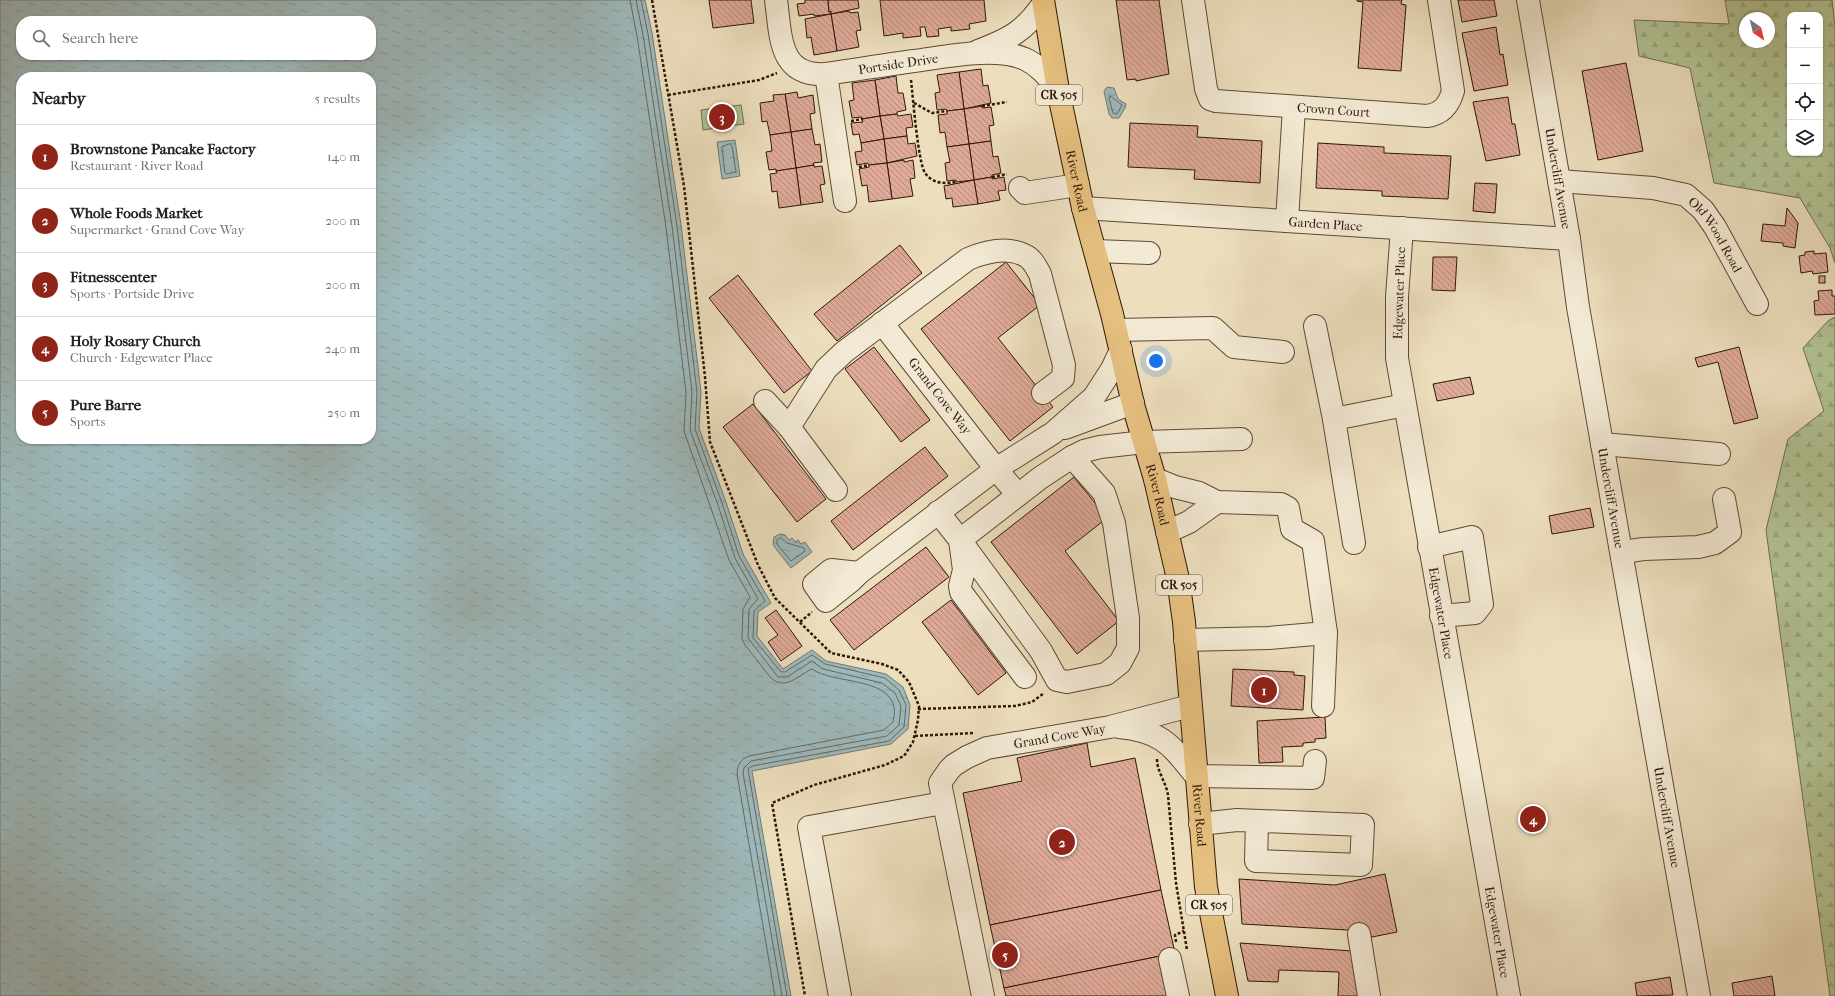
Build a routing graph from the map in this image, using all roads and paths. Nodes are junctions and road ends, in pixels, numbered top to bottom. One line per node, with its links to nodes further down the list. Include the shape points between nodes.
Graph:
1 (652, 0): 12 (path)
2 (776, 0): 9 (street, via 785,54)
3 (1193, 0): 16 (street, Crown Court, via 1206,89 1210,99)
4 (1439, 0): 16 (street, Crown Court, via 1453,91 1449,103 1442,111 1427,116)
5 (1528, 0): 18 (street, Undercliff Avenue)
6 (1043, 2): 7 (street, Portside Drive, via 1032,20 1014,35); 11 (main road, River Road / CR 505)
7 (971, 53): 8 (street, Portside Drive); 11 (street, Portside Drive, via 1024,58 1045,72)
8 (908, 62): 10 (street, Portside Drive); 14 (path)
9 (791, 64): 10 (street, Portside Drive, via 815,75); 12 (path, via 759,80)
10 (826, 74): 22 (street)
11 (1058, 90): 20 (main road, River Road / CR 505)
12 (668, 95): 66 (path, via 684,186 710,442 758,565 775,598 831,653 898,670 909,682)
13 (1007, 102): 15 (path)
14 (914, 103): 17 (path, via 932,113); 19 (path, via 925,173 937,183)
15 (982, 106)
16 (1294, 107): 24 (street)
17 (947, 112)
18 (1559, 181): 26 (street, Undercliff Avenue); 29 (street, Old Wood Road, via 1653,188 1686,195 1703,210 1715,227)
19 (956, 182)
20 (1078, 185): 21 (street, via 1025,193); 23 (main road, River Road / CR 505)
21 (1020, 188)
22 (845, 201)
23 (1083, 208): 24 (street, Garden Place); 27 (main road, River Road / CR 505)
24 (1287, 220): 25 (street, Garden Place)
25 (1402, 228): 26 (street, Garden Place); 37 (street, Edgewater Place, via 1397,297 1397,358)
26 (1569, 239): 43 (street, Undercliff Avenue)
27 (1095, 251): 28 (street); 32 (main road, River Road / CR 505)
28 (1149, 253)
29 (1757, 304)
30 (882, 323): 34 (street, via 968,259 980,254 1006,250 1024,255 1033,262 1040,274 1064,365 1063,378); 39 (street, via 826,369); 46 (street, Grand Cove Way)
31 (1315, 326): 38 (street)
32 (1118, 340): 33 (street, via 1212,328 1234,347); 36 (main road, River Road / CR 505); 40 (street, via 1112,369 1094,396)
33 (1283, 352)
34 (1043, 393)
35 (765, 401): 39 (street)
36 (1133, 403): 40 (street); 42 (main road, River Road / CR 505)
37 (1405, 405): 38 (street); 56 (street, Edgewater Place)
38 (1334, 419): 55 (street)
39 (788, 427): 48 (street)
40 (1053, 433): 46 (street)
41 (1240, 439): 42 (street)
42 (1144, 442): 45 (street, via 1100,447); 47 (main road, River Road / CR 505)
43 (1602, 444): 44 (street); 57 (street, Undercliff Avenue)
44 (1719, 454)
45 (1072, 457): 49 (street); 63 (street, via 1104,493 1114,523 1128,618 1128,648 1120,663 1106,674 1067,682)
46 (996, 469): 49 (street, Grand Cove Way); 52 (street)
47 (1154, 479): 51 (street, via 1199,493); 53 (main road, River Road / CR 505)
48 (836, 490)
49 (1018, 495): 54 (street)
50 (1724, 499): 57 (street, via 1730,532 1715,543 1698,547)
51 (1217, 502): 53 (street, via 1189,522); 60 (street, via 1280,504 1288,508 1292,529 1313,541)
52 (938, 512): 54 (street); 58 (street)
53 (1167, 532): 61 (main road, River Road / CR 505, via 1178,579)
54 (960, 540): 62 (street, via 964,570 961,592); 63 (street, via 1041,651)
55 (1354, 543)
56 (1429, 547): 59 (street, Edgewater Place); 59 (street, via 1472,537 1482,604 1475,612)
57 (1622, 552): 83 (street, Undercliff Avenue)
58 (859, 573)
59 (1441, 616): 82 (street, Edgewater Place)
60 (1326, 633): 61 (street, via 1268,638); 65 (street)
61 (1185, 640): 64 (main road, River Road / CR 505)
62 (1025, 677)
63 (1057, 680): 66 (path, via 1032,702 1015,706)
64 (1190, 706): 67 (street, Grand Cove Way); 70 (main road, River Road / CR 505)
65 (1323, 706)
66 (918, 709): 76 (path, via 913,742 904,756 884,765 814,784 772,802)
67 (1110, 726): 68 (street, via 1138,729); 71 (street, Grand Cove Way, via 988,748 967,757 948,770)
68 (1160, 738): 70 (street, via 1171,745); 75 (path, via 1161,748 1156,761 1167,790 1176,883)
69 (1315, 761): 70 (street, via 1313,778)
70 (1196, 776): 73 (main road, River Road / CR 505)
71 (941, 793): 77 (street, via 809,827); 78 (street)
72 (1258, 821): 72 (street, via 1363,825 1361,865 1256,861); 73 (street, via 1237,820)
73 (1200, 824): 80 (main road, River Road / CR 505, via 1206,887)
74 (1359, 934): 81 (street)
75 (1179, 956): 79 (street)
76 (805, 996)
77 (840, 996)
78 (983, 996)
79 (1178, 996)
80 (1227, 996)
81 (1369, 996)
82 (1509, 996)
83 (1699, 996)

